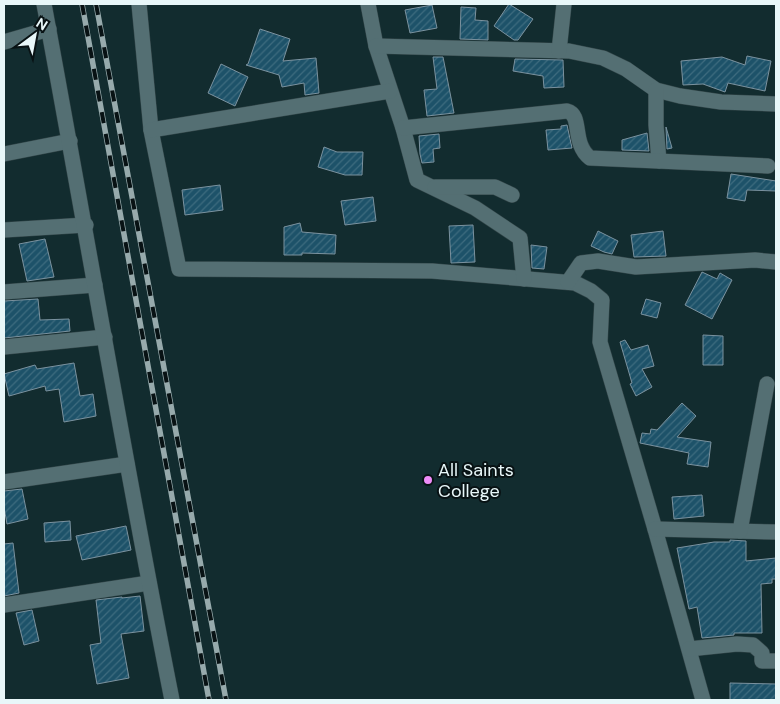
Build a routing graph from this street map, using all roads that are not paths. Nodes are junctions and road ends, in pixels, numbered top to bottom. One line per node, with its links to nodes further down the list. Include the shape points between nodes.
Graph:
1 (44, 4): 5 (street)
2 (139, 4): 13 (street)
3 (368, 4): 7 (street)
4 (564, 4): 8 (street)
5 (49, 29): 6 (street); 14 (street)
6 (4, 42)
7 (376, 46): 8 (street); 10 (street)
8 (558, 51): 9 (street, via 603,58)
9 (656, 90): 11 (street, via 721,102); 16 (street)
10 (390, 91): 12 (street); 13 (street)
11 (776, 104)
12 (402, 128): 16 (street, via 567,111 575,116 580,145 590,158); 18 (street, via 417,180)
13 (152, 130): 23 (street, via 179,269 432,271)
14 (70, 141): 15 (street); 20 (street)
15 (4, 154)
16 (659, 161): 17 (street)
17 (768, 166)
18 (431, 187): 19 (street, via 495,187); 23 (street, via 475,208 520,238)
19 (512, 195)
20 (86, 225): 21 (street); 25 (street)
21 (4, 230)
22 (776, 262): 24 (street, via 755,260 636,267 598,261 580,263)
23 (524, 279): 24 (street)
24 (568, 282): 32 (street, via 591,290 602,300 600,342)
25 (95, 285): 26 (street); 27 (street)
26 (4, 292)
27 (105, 337): 28 (street); 30 (street)
28 (4, 347)
29 (767, 384): 33 (street)
30 (128, 464): 31 (street); 35 (street)
31 (4, 482)
32 (655, 529): 33 (street); 37 (street)
33 (740, 531): 34 (street)
34 (776, 532)
35 (149, 583): 36 (street); 39 (street)
36 (4, 605)
37 (689, 649): 38 (street, via 753,645 762,653 762,661); 40 (street)
38 (776, 661)
39 (172, 700)
40 (703, 700)

